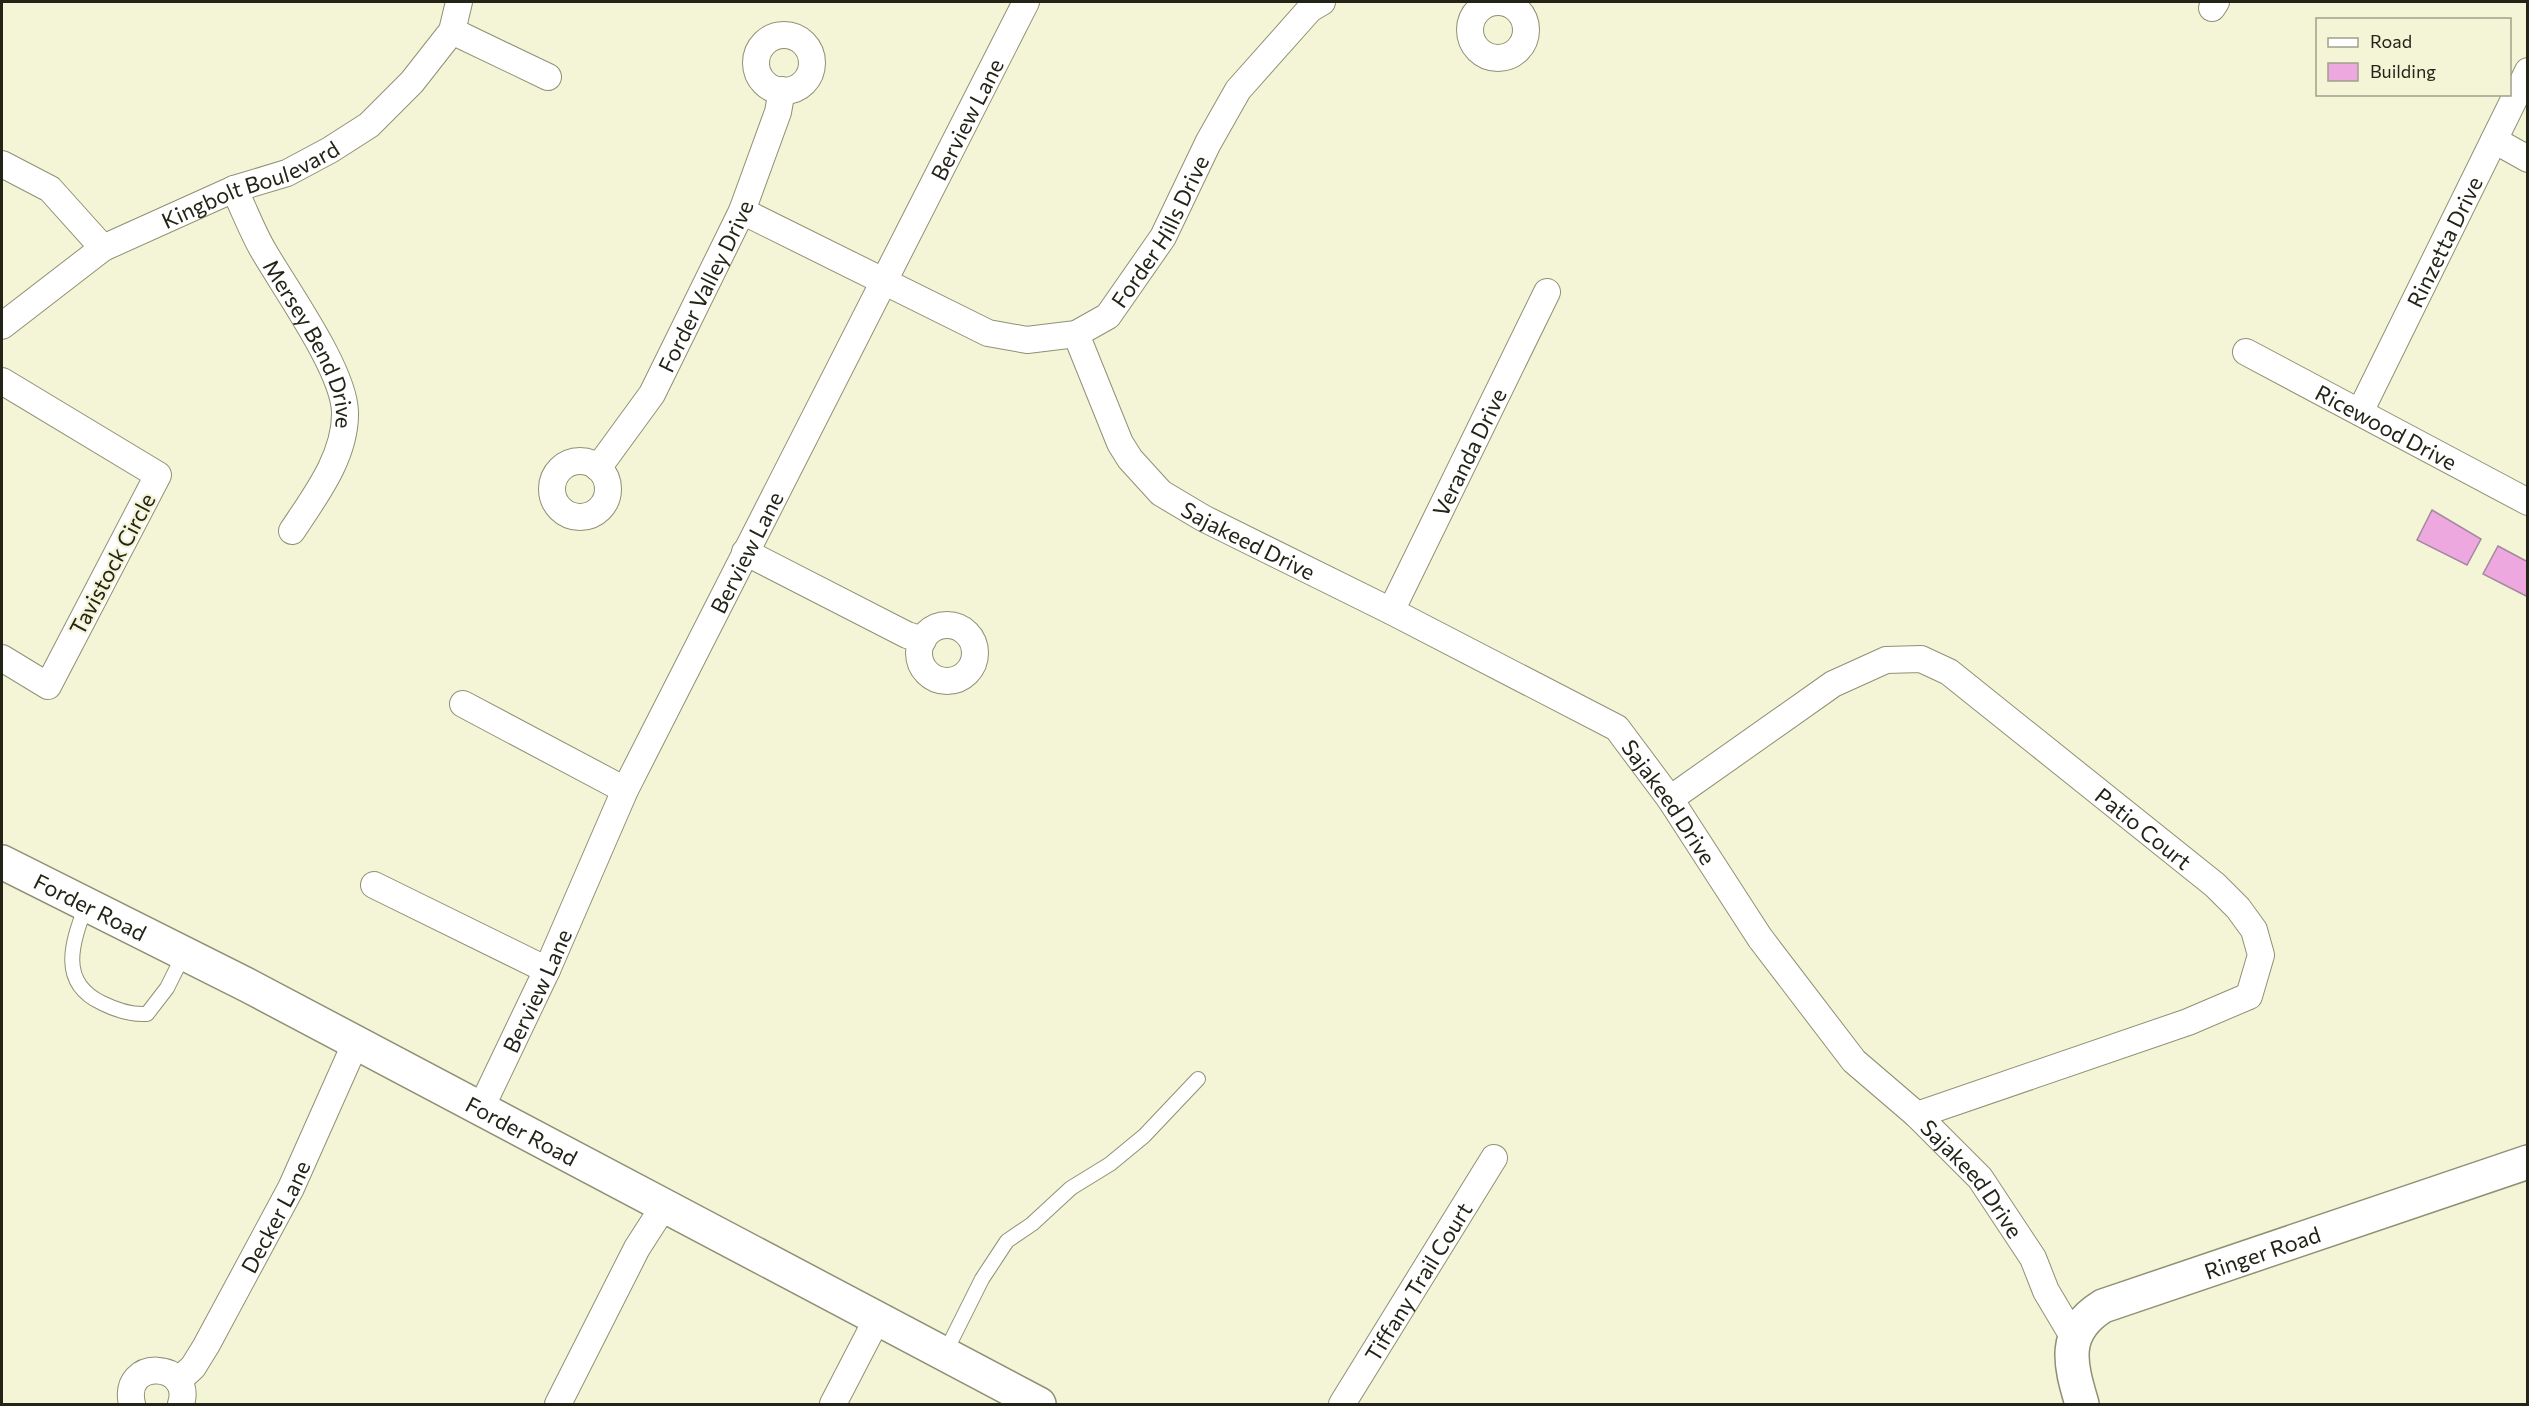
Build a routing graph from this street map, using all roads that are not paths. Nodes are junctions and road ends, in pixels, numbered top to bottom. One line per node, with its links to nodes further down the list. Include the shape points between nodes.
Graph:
1 (459, 2): 4 (street, Kingbolt Boulevard)
2 (1026, 2): 14 (street, Berview Lane)
3 (1322, 2): 17 (street, Forder Hills Drive, via 1311,9 1238,90 1163,237 1108,316)
4 (452, 31): 6 (street); 11 (street, Kingbolt Boulevard, via 412,82 369,125 287,173)
5 (2528, 71): 8 (street, Rinzetta Drive)
6 (548, 77)
7 (782, 90): 12 (street, Forder Valley Drive, via 778,112)
8 (2494, 140): 9 (street); 20 (street, Rinzetta Drive)
9 (2528, 159)
10 (2, 164): 13 (street, via 50,189)
11 (234, 189): 13 (street, Kingbolt Boulevard); 23 (street, Mersey Bend Drive, via 262,248 340,382 345,412 340,443 326,477)
12 (742, 211): 14 (street, Forder Hills Drive); 21 (street, Forder Valley Drive, via 652,394)
13 (103, 248): 16 (street, Kingbolt Boulevard)
14 (883, 281): 17 (street, Forder Hills Drive, via 988,333 1027,340); 24 (street, Berview Lane)
15 (1547, 292): 25 (street, Veranda Drive)
16 (2, 326)
17 (1076, 334): 25 (street, Sajakeed Drive, via 1120,443 1161,493 1203,518)
18 (2246, 352): 20 (street, Ricewood Drive)
19 (2, 381): 27 (street, Tavistock Circle, via 158,475 48,686)
20 (2360, 412): 22 (street, Ricewood Drive)
21 (598, 468)
22 (2528, 502)
23 (292, 531)
24 (745, 552): 26 (street); 29 (street, Berview Lane)
25 (1391, 611): 30 (street, Sajakeed Drive, via 1617,728)
26 (923, 640)
27 (2, 658)
28 (464, 704): 29 (street)
29 (625, 790): 35 (street, Berview Lane)
30 (1670, 800): 39 (street, Sajakeed Drive, via 1760,938 1854,1061); 39 (street, Patio Court, via 1833,684 1887,660 1921,659 1949,672 2215,885 2254,930 2261,955 2249,996 2188,1022)
31 (2, 862): 33 (main road, Forder Road)
32 (374, 885): 35 (street)
33 (86, 905): 34 (main road, Forder Road); 34 (lane, via 72,941 75,976 90,998 111,1008 147,1014 167,988)
34 (184, 953): 36 (main road, Forder Road)
35 (547, 970): 38 (street, Berview Lane)
36 (356, 1042): 38 (main road, Forder Road); 46 (street, Decker Lane, via 291,1188)
37 (1198, 1079): 45 (lane, via 1144,1136 1007,1240 982,1279)
38 (481, 1108): 42 (main road, Forder Road)
39 (1917, 1115): 44 (street, Sajakeed Drive, via 1980,1178 2010,1219)
40 (1494, 1158): 51 (street, Tiffany Trail Court)
41 (2528, 1162): 44 (main road, Ringer Road, via 2103,1306 2090,1314)
42 (664, 1206): 43 (main road, Forder Road); 48 (street, via 637,1248)
43 (877, 1318): 45 (main road, Forder Road); 49 (street)
44 (2074, 1338): 52 (main road, via 2073,1371)
45 (945, 1353): 50 (main road, Forder Road)
46 (179, 1393): 47 (street, Decker Lane, via 165,1371 147,1371 134,1382)
47 (132, 1404)
48 (558, 1404)
49 (832, 1404)
50 (1039, 1404)
51 (1342, 1404)
52 (2082, 1404)

